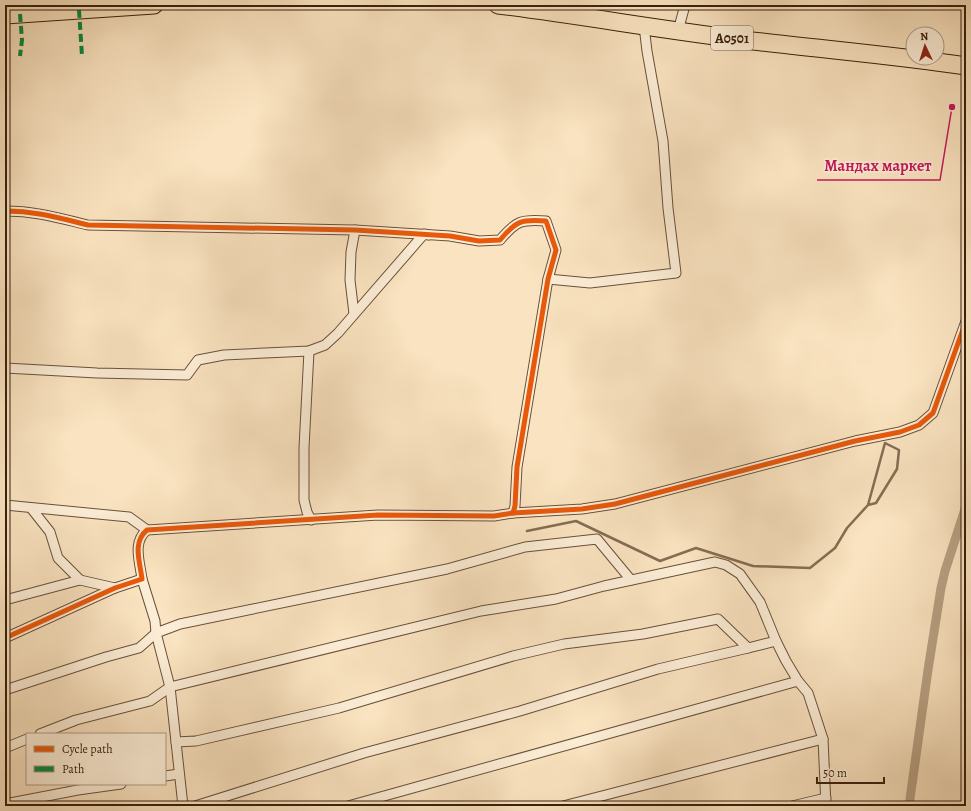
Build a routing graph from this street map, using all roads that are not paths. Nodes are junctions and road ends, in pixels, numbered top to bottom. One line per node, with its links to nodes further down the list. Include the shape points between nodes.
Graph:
1 (154, 5): 4 (highway)
2 (498, 5): 5 (highway, A0501)
3 (685, 5): 6 (street)
4 (5, 15)
5 (644, 26): 6 (highway, A0501); 11 (street, via 663,141 676,273 590,283)
6 (678, 31): 7 (highway, A0501)
7 (966, 66)
8 (5, 211): 9 (street, via 26,211 88,224)
9 (355, 230): 10 (street); 12 (street, via 350,252)
10 (450, 236): 11 (street, via 479,241 500,240 511,227 527,220 546,221 556,250); 12 (street, via 424,234)
11 (548, 279): 18 (street, via 517,467)
12 (354, 314): 14 (street, via 325,345)
13 (966, 321): 18 (street, via 933,413 919,425 615,504 582,509)
14 (309, 351): 15 (street, via 224,355 198,360 187,375 97,374); 19 (street, via 304,500)
15 (5, 368)
16 (5, 505): 17 (street)
17 (30, 508): 20 (street, via 128,517); 22 (street, via 50,532 58,558)
18 (513, 513): 19 (street, via 494,516 378,515)
19 (311, 520): 20 (street)
20 (147, 530): 21 (street, via 141,534 137,546)
21 (142, 579): 24 (street); 26 (street, via 155,621)
22 (80, 580): 24 (street); 25 (street)
23 (631, 580): 26 (street, via 597,539 586,540 525,547 446,569 180,624); 28 (street, via 715,562 726,565 740,574 760,602); 31 (street, via 556,599 481,611)
24 (115, 588): 27 (street)
25 (5, 600)
26 (156, 633): 31 (street); 32 (street, via 139,648)
27 (5, 638)
28 (776, 641): 29 (street); 30 (street)
29 (748, 648): 36 (street, via 718,619 643,634 564,644 512,656 339,708 196,742); 44 (street, via 658,669 520,711 364,753)
30 (798, 681): 35 (street, via 808,693); 45 (street)
31 (170, 687): 33 (street, via 150,701 76,720); 36 (street)
32 (5, 690)
33 (43, 733)
34 (26, 739): 37 (street)
35 (823, 739): 41 (street); 46 (street)
36 (176, 742): 38 (street)
37 (5, 748)
38 (179, 774): 39 (street); 43 (street)
39 (166, 776)
40 (114, 785): 42 (street)
41 (826, 802): 47 (street)
42 (5, 804)
43 (183, 806)
44 (195, 806)
45 (348, 806)
46 (563, 806)
47 (792, 806)

